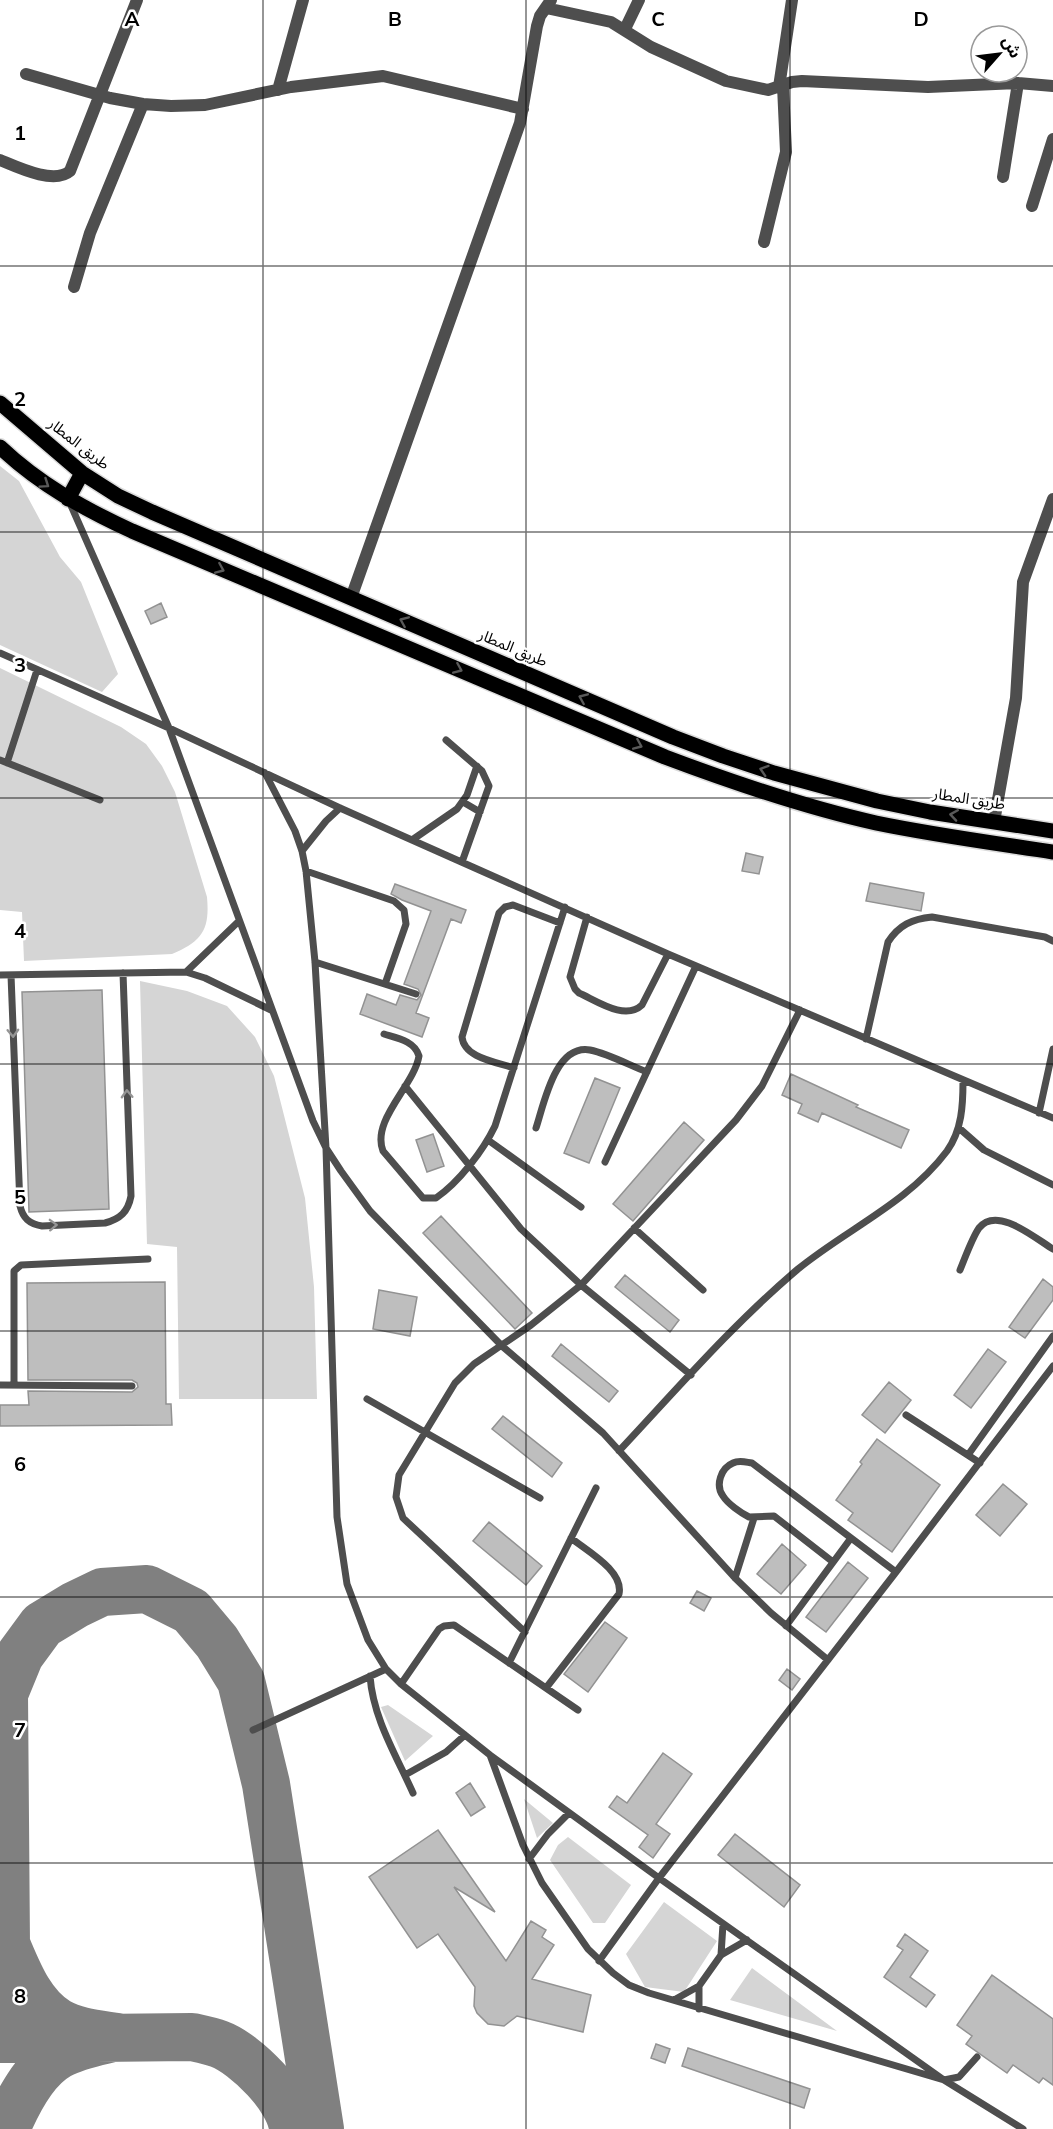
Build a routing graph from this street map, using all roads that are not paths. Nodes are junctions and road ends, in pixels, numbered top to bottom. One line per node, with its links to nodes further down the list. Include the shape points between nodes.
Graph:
1 (137, 0): 14 (street)
2 (303, 0): 13 (street)
3 (639, 0): 6 (street)
4 (792, 0): 11 (street)
5 (549, 4): 6 (street); 16 (street, via 537,26)
6 (625, 29): 11 (street, via 651,47 726,81 768,90)
7 (26, 74): 14 (street)
8 (996, 84): 11 (street, via 928,87 802,81)
9 (1018, 84): 19 (street)
10 (1029, 84): 12 (street)
11 (781, 86): 21 (street, via 786,152)
12 (1053, 86)
13 (278, 90): 15 (street, via 205,105); 16 (street, via 383,76)
14 (98, 95): 15 (street); 18 (street, via 65,175 27,171)
15 (144, 105): 22 (street, via 90,234)
16 (524, 110): 28 (street)
17 (1053, 139): 20 (street)
18 (0, 160)
19 (1003, 177)
20 (1032, 206)
21 (764, 242)
22 (74, 286)
23 (0, 403): 25 (main road, طريق المطار)
24 (0, 447): 26 (main road, one-way to 26)
25 (82, 473): 26 (main road); 28 (main road, طريق المطار, via 152,512)
26 (68, 499): 31 (lane); 44 (main road, one-way to 44, via 132,531 717,776 768,794 875,822)
27 (1053, 499): 40 (street, via 1023,582 1016,698)
28 (351, 598): 40 (main road, طريق المطار, one-way to 28, via 877,801 723,756)
29 (0, 653): 30 (lane)
30 (37, 670): 31 (lane); 33 (lane)
31 (169, 728): 35 (lane); 49 (lane)
32 (447, 740): 34 (lane)
33 (4, 761): 36 (lane)
34 (477, 766): 37 (lane); 39 (lane, via 489,786)
35 (265, 773): 38 (lane); 43 (lane)
36 (100, 800)
37 (463, 802): 39 (lane); 42 (lane)
38 (340, 808): 42 (lane); 43 (lane)
39 (480, 812): 45 (lane)
40 (994, 822): 41 (main road, طريق المطار)
41 (1053, 831)
42 (412, 840): 45 (lane)
43 (302, 851): 46 (lane)
44 (1053, 852)
45 (462, 862): 47 (lane)
46 (306, 871): 53 (lane); 59 (lane, via 394,901 404,910 406,924)
47 (565, 907): 48 (lane); 50 (lane)
48 (587, 917): 52 (lane); 52 (lane, via 570,977 579,993 626,1012 638,1010)
49 (239, 921): 55 (lane); 61 (lane)
50 (560, 923): 66 (lane); 66 (lane, via 513,905 499,913 462,1037 470,1053)
51 (1053, 942): 64 (lane, via 1045,937 932,917 906,923 888,942)
52 (668, 954): 54 (lane)
53 (315, 962): 59 (lane); 75 (lane)
54 (696, 966): 62 (lane); 67 (lane)
55 (186, 972): 56 (lane); 61 (lane)
56 (123, 973): 58 (lane); 58 (lane, one-way to 56, via 20,1206 27,1220 42,1226 115,1221 129,1206)
57 (0, 975): 58 (lane)
58 (10, 975)
59 (385, 984): 60 (lane)
60 (416, 994)
61 (271, 1010): 75 (lane)
62 (800, 1010): 64 (lane); 80 (lane, via 750,1103)
63 (384, 1034): 69 (lane, via 412,1044 418,1051 418,1060)
64 (866, 1039): 68 (lane)
65 (1053, 1049): 70 (lane)
66 (514, 1068): 74 (lane)
67 (647, 1072): 72 (lane, via 591,1051 575,1051 558,1067); 76 (lane)
68 (963, 1081): 70 (lane); 73 (lane)
69 (405, 1086): 77 (lane); 77 (lane, via 382,1128 383,1151 423,1198 441,1194)
70 (1039, 1113): 71 (lane)
71 (1053, 1118)
72 (536, 1128)
73 (959, 1128): 78 (lane, via 984,1150); 89 (lane, via 948,1150 912,1187 800,1267)
74 (488, 1140): 77 (lane); 79 (lane)
75 (326, 1148): 87 (lane, via 370,1211); 111 (lane, via 337,1517 347,1584 368,1640)
76 (605, 1162)
77 (469, 1166): 84 (lane, via 521,1230)
78 (1053, 1185)
79 (581, 1207)
80 (634, 1228): 84 (lane); 85 (lane)
81 (1053, 1249): 83 (lane, via 1005,1220 987,1222 980,1227)
82 (148, 1259): 91 (lane, via 16,1267)
83 (960, 1270)
84 (581, 1285): 87 (lane); 89 (lane)
85 (703, 1290)
86 (1053, 1336): 97 (lane)
87 (502, 1346): 95 (lane, via 455,1383); 96 (lane)
88 (1053, 1366): 98 (lane)
89 (691, 1375): 96 (lane)
90 (0, 1385): 91 (lane)
91 (14, 1385): 92 (lane)
92 (132, 1386)
93 (367, 1399): 95 (lane)
94 (906, 1415): 97 (lane)
95 (425, 1432): 100 (lane); 108 (lane, via 399,1475 396,1497 403,1518)
96 (620, 1451): 106 (lane)
97 (968, 1455): 98 (lane)
98 (980, 1462): 105 (lane)
99 (596, 1488): 102 (lane)
100 (540, 1498)
101 (754, 1518): 103 (lane, via 723,1496 719,1487 720,1478 732,1463 752,1463); 104 (lane, via 774,1516); 106 (lane)
102 (571, 1538): 108 (lane); 114 (lane, via 614,1572 619,1594)
103 (851, 1538): 104 (lane); 105 (lane)
104 (833, 1562): 107 (lane)
105 (896, 1572): 109 (lane)
106 (735, 1578): 107 (lane)
107 (786, 1626): 109 (lane)
108 (525, 1632): 110 (lane)
109 (828, 1660): 123 (lane)
110 (509, 1663): 113 (lane, via 450,1624 439,1629); 114 (lane)
111 (386, 1669): 112 (lane); 113 (lane)
112 (370, 1676): 116 (lane); 119 (lane, via 377,1716)
113 (401, 1684): 117 (lane)
114 (546, 1688): 115 (lane)
115 (578, 1710)
116 (253, 1730)
117 (465, 1735): 118 (lane); 119 (lane, via 446,1752)
118 (490, 1755): 121 (lane); 122 (lane)
119 (405, 1775): 120 (lane)
120 (413, 1793)
121 (569, 1813): 122 (lane); 123 (lane)
122 (529, 1858): 127 (lane, via 542,1883)
123 (659, 1878): 124 (lane); 127 (lane)
124 (723, 1924): 125 (lane); 126 (lane)
125 (747, 1940): 126 (lane); 132 (lane)
126 (721, 1954): 128 (lane)
127 (599, 1961): 129 (lane, via 629,1985)
128 (699, 1986): 129 (lane); 130 (lane)
129 (674, 2000): 130 (lane)
130 (699, 2008): 132 (lane)
131 (977, 2057): 132 (lane, via 959,2077)
132 (944, 2080): 133 (lane)
133 (1023, 2129)

